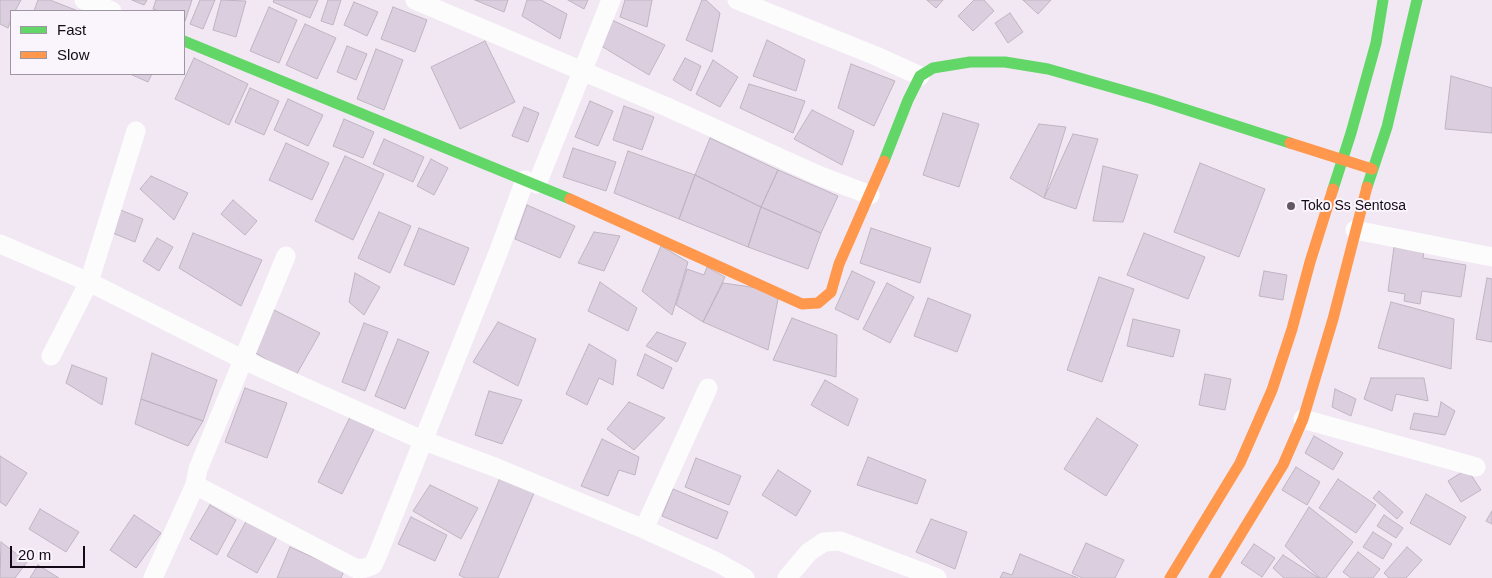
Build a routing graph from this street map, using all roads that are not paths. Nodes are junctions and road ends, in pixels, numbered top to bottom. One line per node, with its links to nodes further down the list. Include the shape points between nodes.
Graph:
1 (415, 0): 7 (street)
2 (612, 0): 7 (street)
3 (737, 0): 8 (street)
4 (1383, 0): 10 (main road, via 1376,43)
5 (1417, 0): 11 (main road, via 1386,127)
6 (185, 41): 12 (main road)
7 (582, 72): 12 (street); 13 (street)
8 (920, 76): 10 (main road, via 933,68 970,62 1005,62 1048,69); 13 (main road)
9 (136, 131): 18 (street)
10 (1342, 160): 11 (main road); 31 (main road, via 1272,390 1240,463)
11 (1372, 169): 14 (main road)
12 (531, 182): 13 (main road, via 802,304 818,302 830,292); 23 (street, via 498,253)
13 (870, 195)
14 (1355, 230): 17 (street); 22 (main road, via 1334,319)
15 (0, 244): 18 (street)
16 (286, 256): 20 (street)
17 (1492, 257)
18 (90, 282): 19 (street); 20 (street)
19 (51, 356)
20 (244, 360): 23 (street); 25 (street, via 198,469)
21 (708, 388): 26 (street)
22 (1303, 419): 24 (street); 32 (main road, via 1283,465)
23 (422, 440): 25 (street, via 378,554 373,565 365,568 357,569); 26 (street)
24 (1476, 466)
25 (195, 485): 27 (street)
26 (644, 529): 28 (street)
27 (153, 578)
28 (745, 578)
29 (787, 578): 30 (street, via 809,552 824,542 840,540)
30 (937, 578)
31 (1170, 578)
32 (1214, 578)

